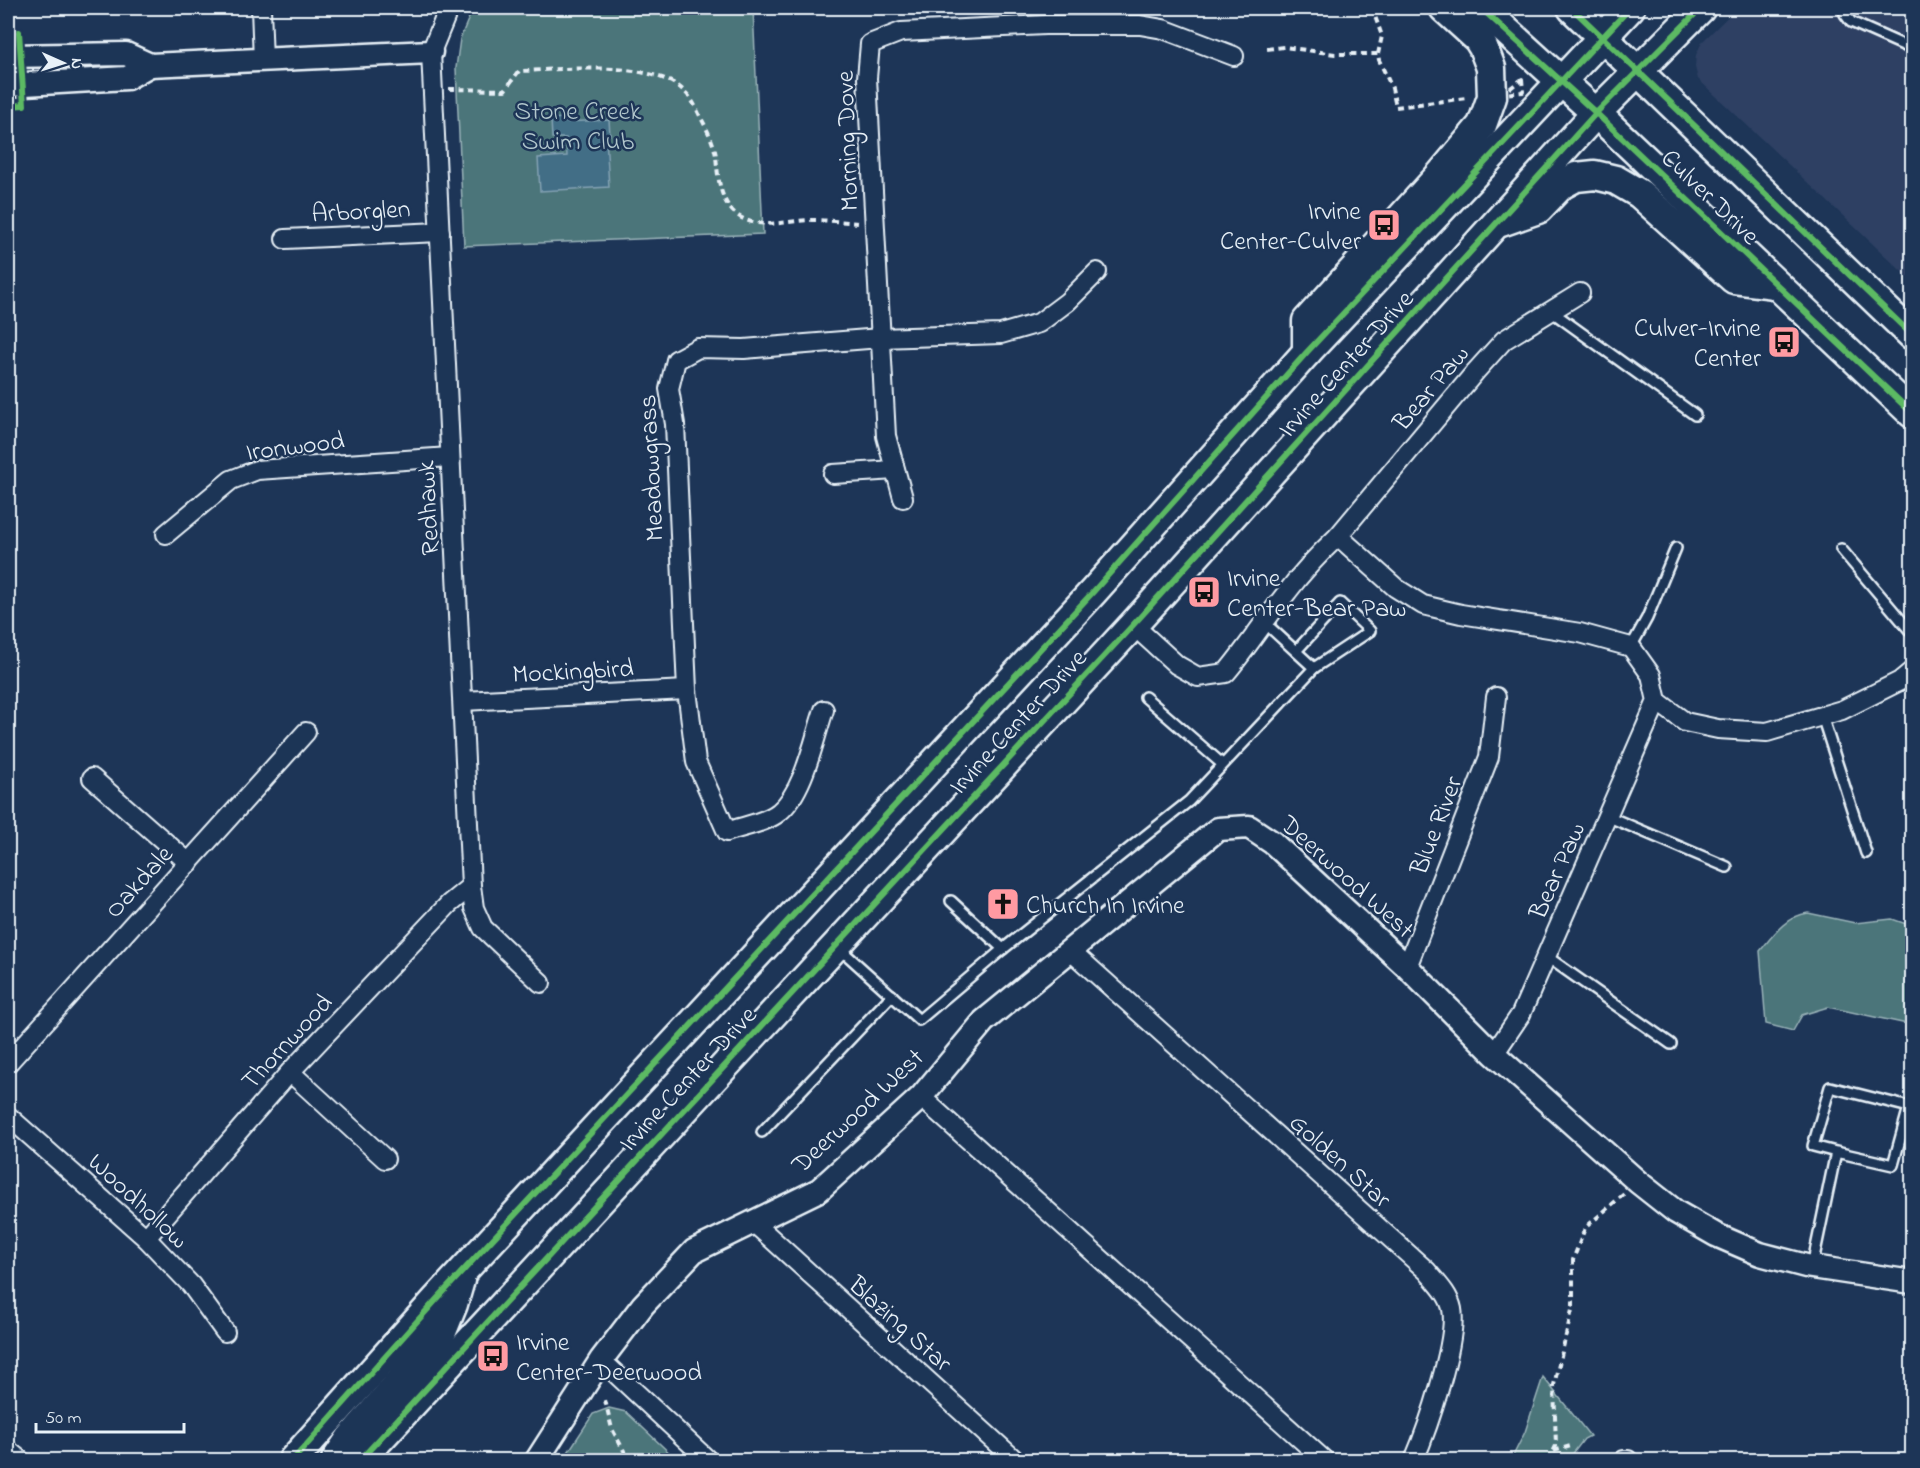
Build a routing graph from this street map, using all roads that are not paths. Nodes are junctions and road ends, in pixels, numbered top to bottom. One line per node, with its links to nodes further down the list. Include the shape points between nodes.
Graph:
1 (261, 8): 15 (street)
2 (449, 8): 12 (street, Redhawk)
3 (1444, 8): 30 (main road, via 1478,39 1491,68 1492,98 1482,125 1307,321)
4 (1481, 8): 18 (main road, Culver Drive)
5 (1572, 8): 10 (main road, Culver Drive)
6 (1630, 8): 10 (main road, Irvine Center Drive)
7 (1701, 8): 17 (main road, Irvine Center Drive)
8 (1844, 8): 11 (lane, via 1851,22)
9 (1045, 16): 14 (street, Morning Dove, via 1163,29); 29 (street, Morning Dove, via 901,32 870,45 867,78)
10 (1602, 36): 17 (main road, Culver Drive); 18 (main road, Irvine Center Drive)
11 (1912, 49)
12 (432, 52): 15 (street); 22 (street, Redhawk)
13 (8, 56): 16 (street, via 126,54)
14 (1234, 56)
15 (263, 61): 16 (street)
16 (150, 65): 19 (street, via 127,78)
17 (1639, 70): 20 (main road, Irvine Center Drive); 28 (main road, Culver Drive)
18 (1561, 80): 20 (main road, Culver Drive); 30 (main road, Irvine Center Drive)
19 (8, 85)
20 (1596, 113): 21 (main road, Irvine Center Drive); 25 (main road, Culver Drive)
21 (1499, 222): 25 (main road, via 1538,209 1560,185 1576,177 1595,175 1616,180 1640,194 1734,279); 42 (main road, Irvine Center Drive)
22 (440, 231): 23 (street, Arborglen); 33 (street, Redhawk)
23 (285, 239)
24 (1097, 272): 29 (street, Meadowgrass, via 1068,302 1039,323 1001,334)
25 (1775, 284): 31 (main road, Culver Drive)
26 (1580, 293): 27 (street, Bear Paw)
27 (1551, 311): 32 (lane); 38 (street, Bear Paw, via 1504,340)
28 (1912, 335)
29 (880, 338): 34 (street, Morning Dove, via 886,436); 48 (street, Meadowgrass, via 744,349 698,348 676,360 669,389 675,424)
30 (1307, 352): 83 (main road, Irvine Center Drive, via 1085,600)
31 (1912, 413)
32 (1695, 415)
33 (450, 457): 37 (street, Ironwood, via 257,470 231,480); 51 (street, Redhawk)
34 (895, 470): 35 (street); 36 (street, Morning Dove)
35 (833, 474)
36 (903, 498)
37 (166, 534)
38 (1338, 536): 41 (street, Bear Paw); 44 (street, via 1396,588 1423,605 1461,615 1580,633)
39 (1676, 548): 44 (lane)
40 (1841, 549): 43 (lane)
41 (1264, 622): 42 (street, Bear Paw, via 1226,673 1198,677 1177,665); 45 (lane)
42 (1133, 625): 64 (main road, Irvine Center Drive)
43 (1912, 633)
44 (1631, 647): 52 (street, via 1651,675)
45 (1296, 651): 46 (lane); 46 (lane, via 1340,603 1370,631)
46 (1314, 668): 56 (lane)
47 (1912, 671): 54 (street, via 1842,710)
48 (687, 690): 51 (street, Mockingbird); 53 (street, Meadowgrass, via 696,762 727,832 779,812 791,798)
49 (1145, 697): 56 (lane)
50 (1496, 697): 68 (street, Blue River, via 1489,757)
51 (463, 701): 62 (street, Redhawk)
52 (1657, 701): 54 (street, via 1685,722 1718,729 1767,732); 58 (street, Bear Paw)
53 (824, 710)
54 (1822, 716): 59 (lane)
55 (306, 732): 60 (street, Oakdale)
56 (1222, 764): 65 (lane, via 1189,801)
57 (92, 778): 60 (street)
58 (1607, 816): 61 (lane); 67 (street, Bear Paw)
59 (1866, 853)
60 (189, 863): 73 (street, Oakdale)
61 (1727, 867)
62 (471, 886): 69 (street, Redhawk, via 474,908 483,928); 74 (street, Thornwood, via 449,904)
63 (951, 901): 65 (lane)
64 (837, 945): 70 (lane); 89 (main road, Irvine Center Drive)
65 (1003, 949): 70 (lane, via 919,1020)
66 (1071, 951): 68 (street, Deerwood West, via 1218,829 1249,827 1273,843); 75 (street, Deerwood West, via 984,1021); 96 (street, Golden Star, via 1427,1271 1445,1292 1452,1308 1453,1334)
67 (1546, 956): 71 (lane); 72 (street, Bear Paw, via 1521,1014)
68 (1407, 967): 72 (street, Deerwood West)
69 (541, 983)
70 (892, 995): 77 (lane)
71 (1671, 1044)
72 (1494, 1054): 82 (street, Deerwood West, via 1676,1212 1760,1254)
73 (8, 1063)
74 (290, 1072): 79 (street); 81 (street, Thornwood)
75 (921, 1097): 80 (street, Deerwood West, via 819,1190); 95 (street)
76 (8, 1116): 81 (street, Woodhollow)
77 (762, 1132)
78 (1836, 1152): 78 (lane, via 1813,1146 1830,1087 1909,1107 1893,1165); 82 (lane)
79 (385, 1159)
80 (753, 1222): 86 (street, Deerwood West, via 694,1251 643,1305); 94 (street, Blazing Star)
81 (146, 1238): 85 (street, Woodhollow, via 191,1285)
82 (1812, 1267): 84 (street, Deerwood West)
83 (463, 1272): 87 (main road, Irvine Center Drive); 89 (main road, via 441,1334 350,1439)
84 (1912, 1282)
85 (225, 1332)
86 (601, 1360): 92 (street, Deerwood West); 93 (street)
87 (313, 1437): 89 (street); 91 (main road, Irvine Center Drive)
88 (8, 1450): 90 (street)
89 (343, 1460)
90 (20, 1461)
91 (293, 1461)
92 (537, 1461)
93 (708, 1461)
94 (1015, 1461)
95 (1324, 1461)
96 (1414, 1461)

